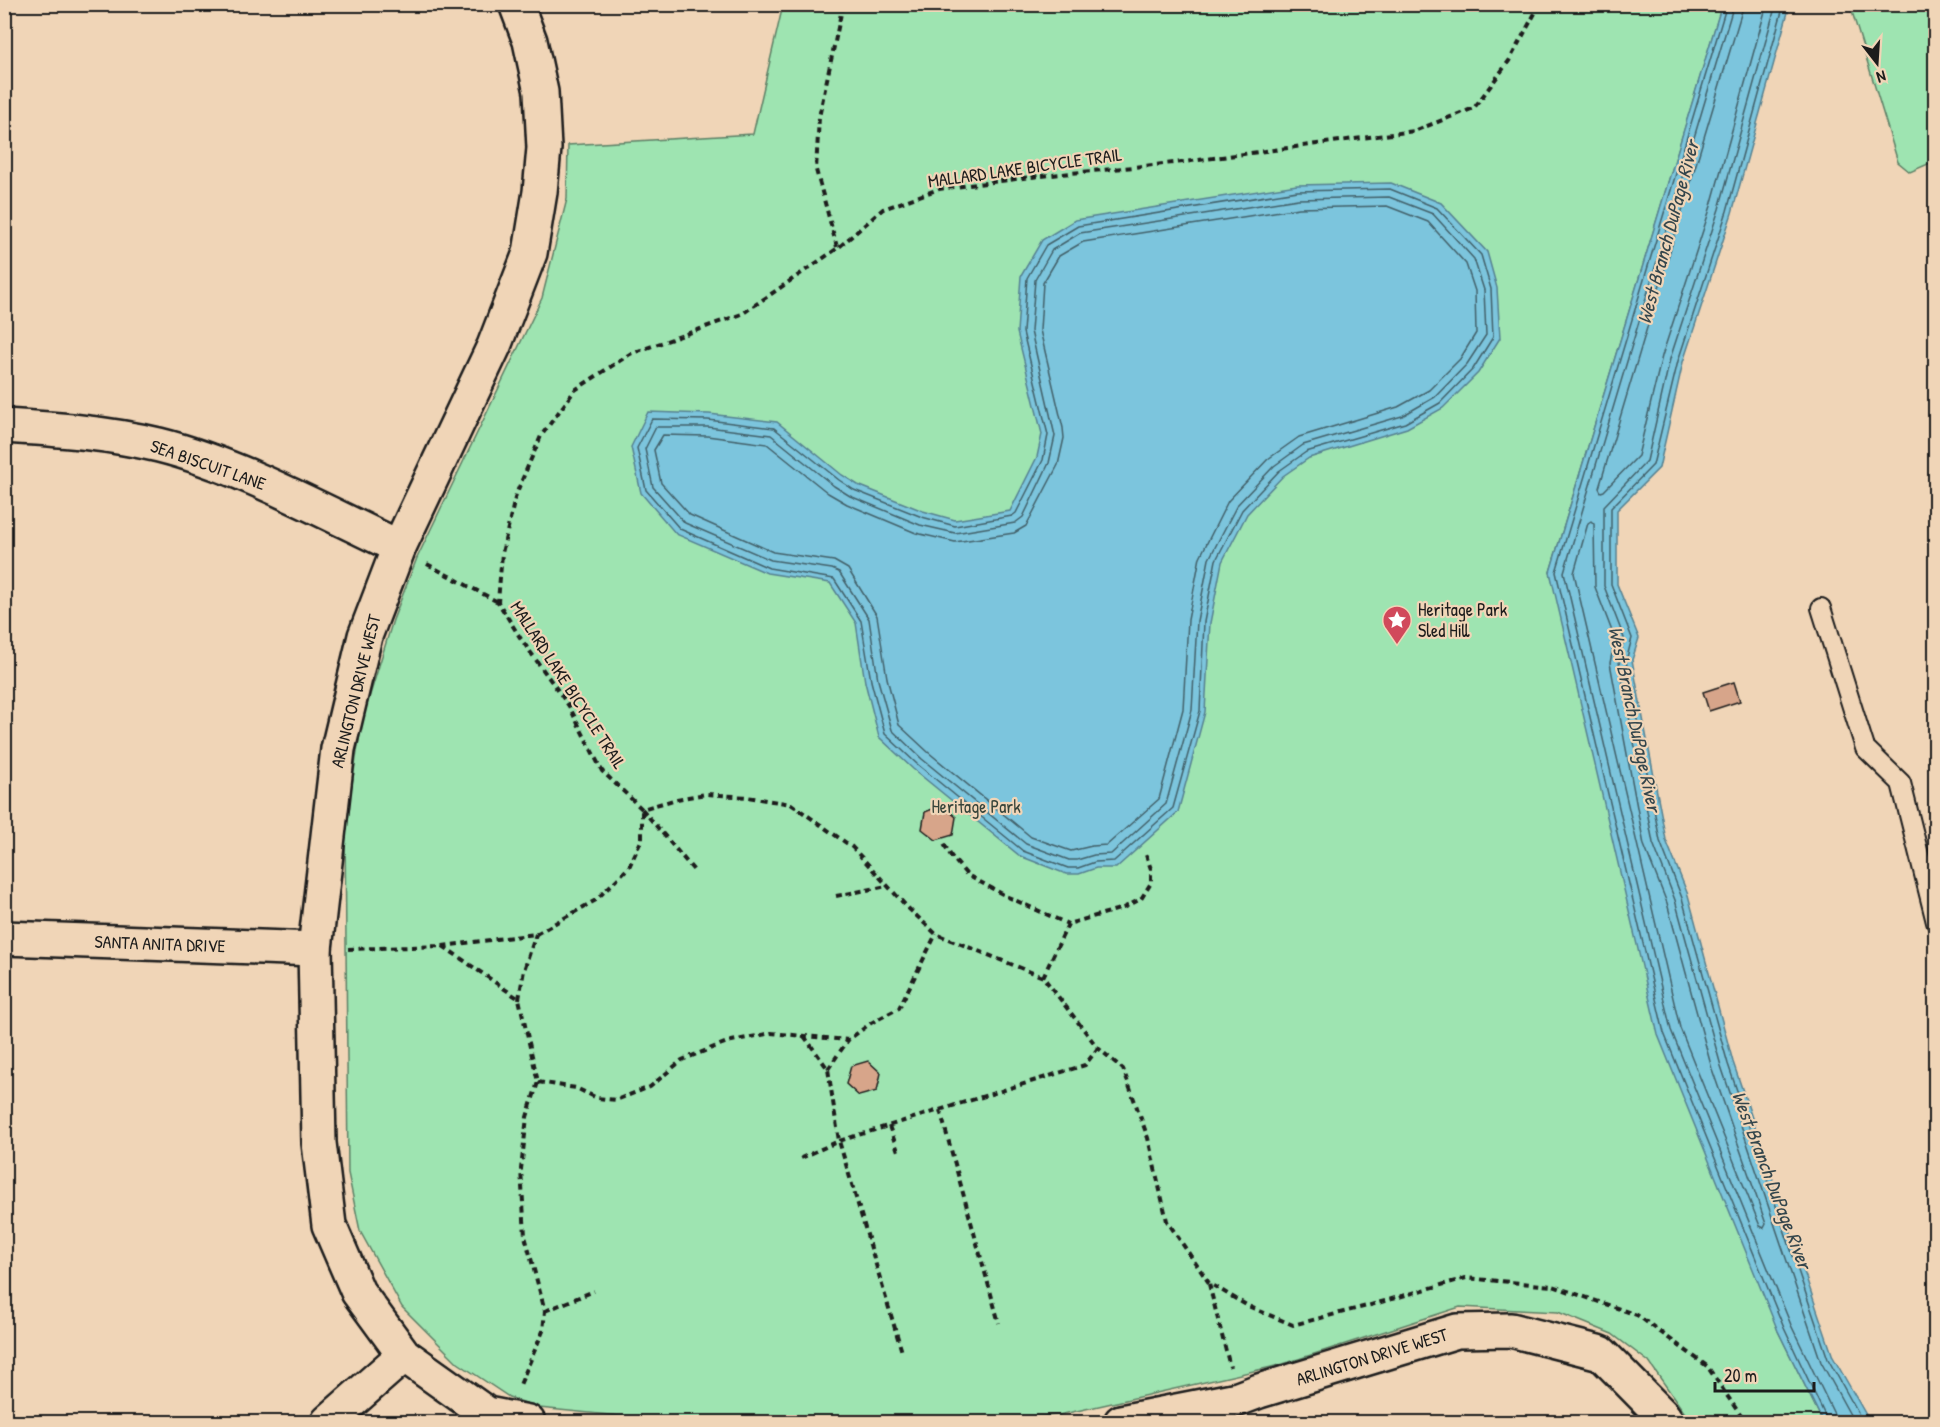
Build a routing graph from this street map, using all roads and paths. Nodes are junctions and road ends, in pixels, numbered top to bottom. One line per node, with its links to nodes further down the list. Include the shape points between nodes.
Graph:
1 (516, 4): 6 (street, ARLINGTON DRIVE WEST, via 530,41 541,92 544,148 530,253 494,346)
2 (843, 4): 4 (path, via 819,117 816,170)
3 (1540, 4): 4 (path, MALLARD LAKE BICYCLE TRAIL, via 1509,61 1474,108 1414,131 939,189 883,209)
4 (838, 248): 7 (path, MALLARD LAKE BICYCLE TRAIL, via 741,314 630,354 575,390 541,436 516,494 502,553)
5 (4, 426): 6 (street, SEA BISCUIT LANE, via 70,429 159,445 293,496)
6 (399, 547): 7 (path); 21 (street, ARLINGTON DRIVE WEST, via 365,636 338,749)
7 (498, 602): 9 (path, MALLARD LAKE BICYCLE TRAIL, via 569,706 602,771)
8 (1821, 608): 15 (lane, via 1865,748 1901,783)
9 (642, 809): 12 (path, MALLARD LAKE BICYCLE TRAIL); 13 (path, via 706,794 791,804 852,847); 17 (path, via 642,839 629,867 596,900)
10 (944, 844): 16 (path, via 967,875)
11 (1146, 855): 16 (path, via 1152,869 1151,883 1142,899)
12 (696, 873)
13 (887, 886): 14 (path); 18 (path)
14 (836, 896)
15 (1935, 922)
16 (1068, 924): 22 (path)
17 (536, 934): 20 (path); 23 (path)
18 (936, 934): 22 (path); 25 (path, via 899,1008)
19 (4, 939): 21 (street, SANTA ANITA DRIVE)
20 (443, 946): 21 (path); 23 (path)
21 (315, 949): 39 (street, ARLINGTON DRIVE WEST, via 320,1143 329,1225 358,1292)
22 (1043, 977): 26 (path)
23 (519, 999): 28 (path)
24 (804, 1035): 25 (path); 27 (path); 28 (path, via 771,1033 726,1042 682,1060 650,1087 623,1101)
25 (848, 1040): 27 (path)
26 (1098, 1048): 29 (path, via 1085,1065); 34 (path, via 1123,1069 1148,1138 1167,1221)
27 (828, 1069): 31 (path)
28 (537, 1082): 36 (path, via 527,1117 521,1169 525,1236)
29 (940, 1110): 30 (path); 37 (path)
30 (889, 1126): 31 (path); 32 (path)
31 (839, 1141): 33 (path); 38 (path)
32 (898, 1150)
33 (801, 1158)
34 (1209, 1283): 40 (path); 46 (path, via 1248,1306 1293,1324 1466,1278 1553,1286 1637,1314 1707,1366)
35 (594, 1291): 36 (path)
36 (545, 1311): 41 (path, via 543,1331 518,1390)
37 (999, 1323)
38 (902, 1352)
39 (404, 1355): 41 (street, ARLINGTON DRIVE WEST); 42 (street)
40 (1238, 1399): 44 (street, ARLINGTON DRIVE WEST); 45 (street, ARLINGTON DRIVE WEST, via 1457,1331 1510,1330 1601,1353)
41 (487, 1414): 43 (street, ARLINGTON DRIVE WEST)
42 (328, 1422)
43 (528, 1422)
44 (1121, 1422)
45 (1667, 1422)
46 (1745, 1422)

